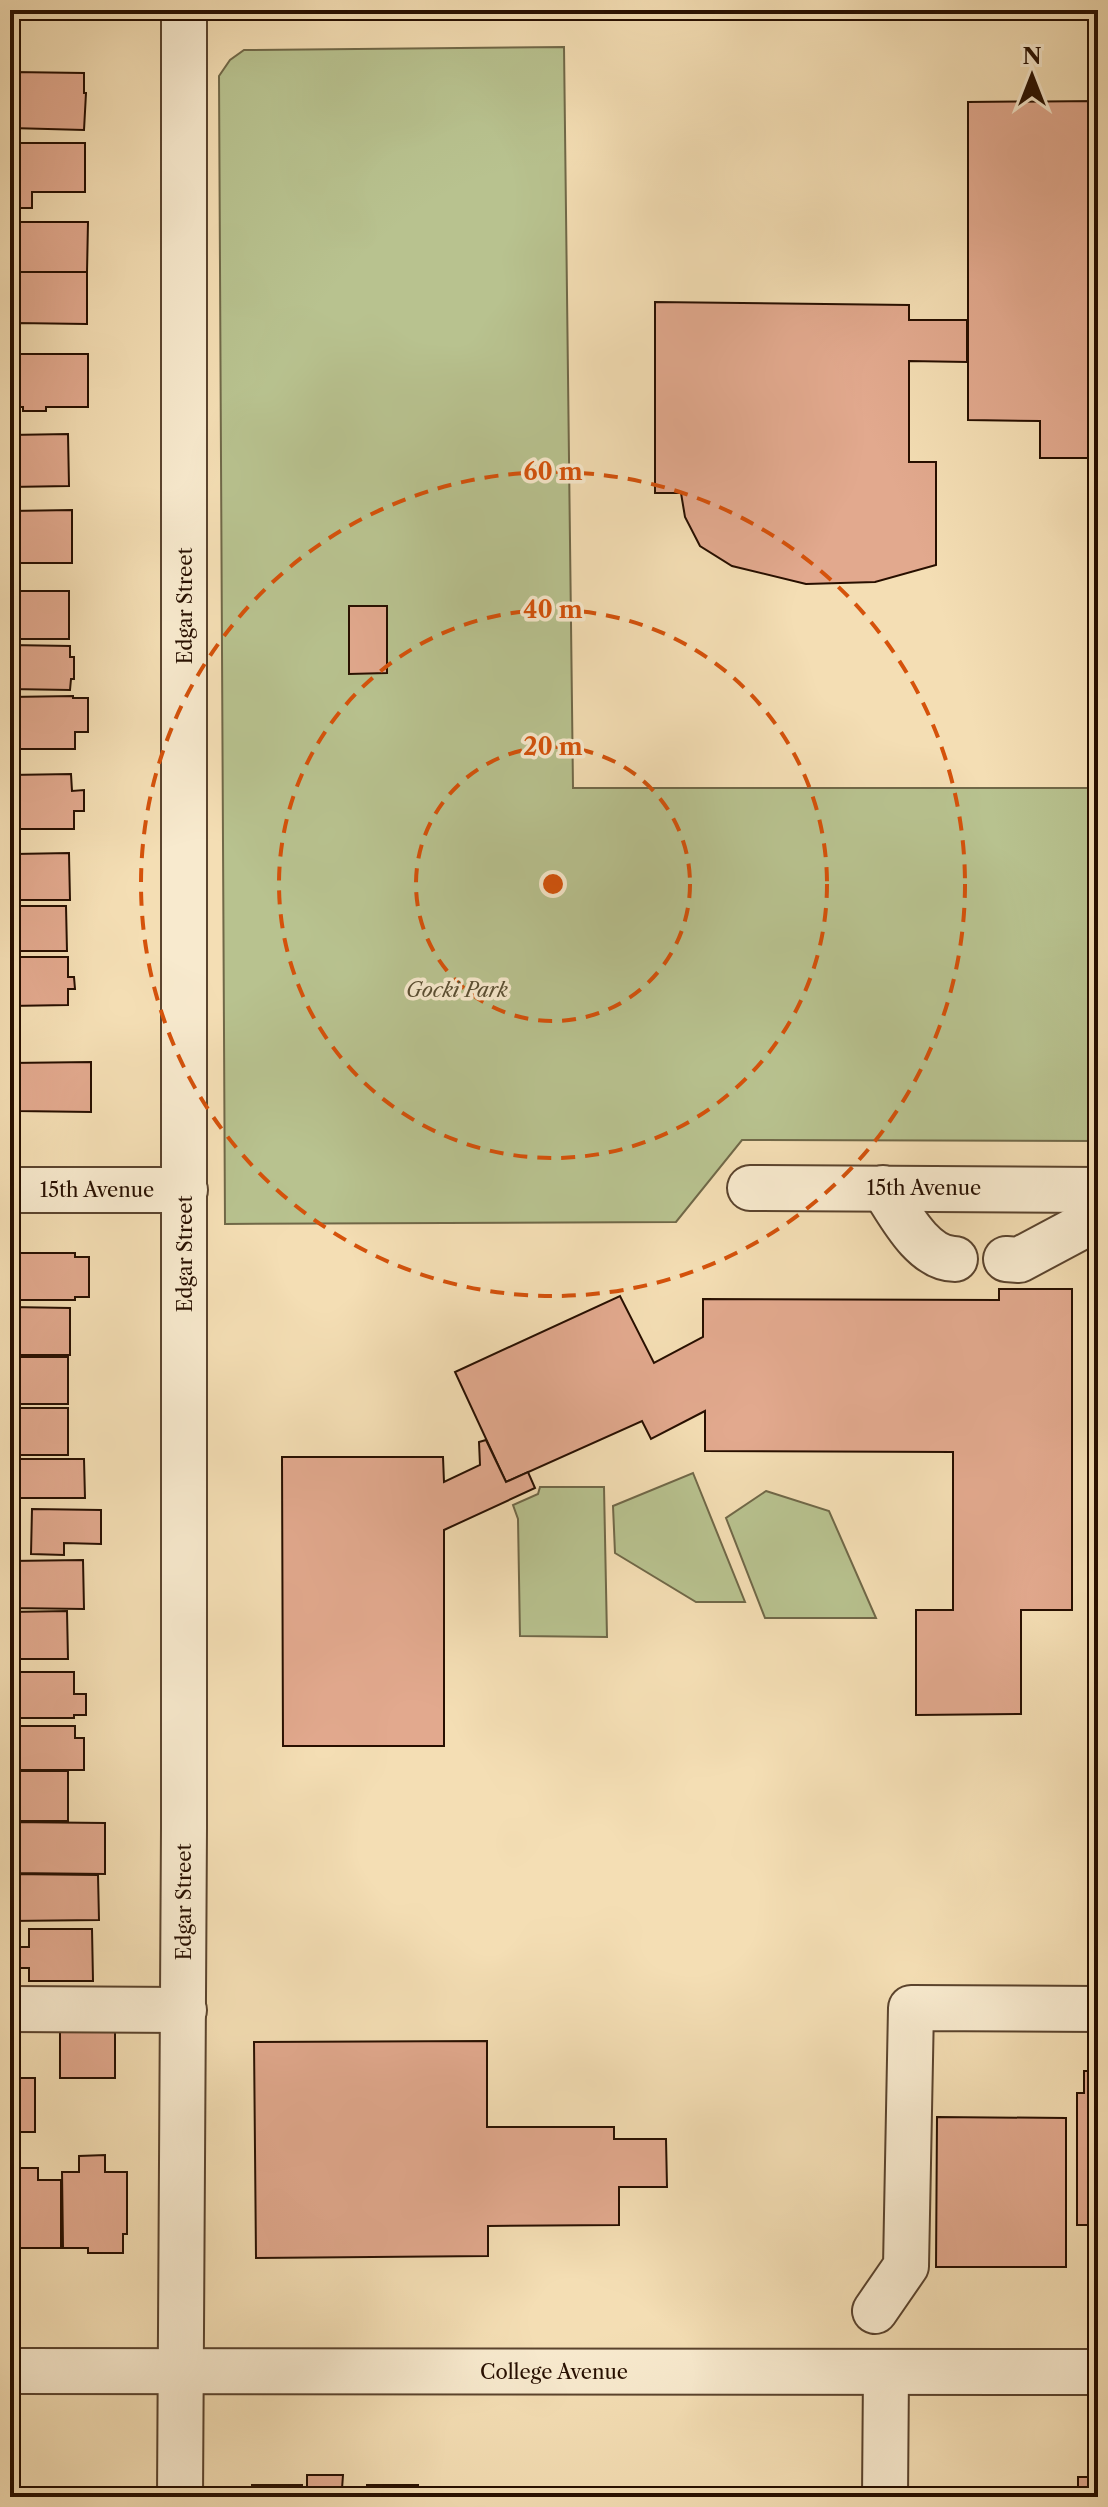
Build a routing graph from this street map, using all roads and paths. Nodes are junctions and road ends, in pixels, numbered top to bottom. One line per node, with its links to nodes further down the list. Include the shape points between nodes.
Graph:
1 (184, 10): 5 (street, Edgar Street)
2 (750, 1188): 3 (street, 15th Avenue)
3 (883, 1188): 6 (street, 15th Avenue); 8 (street, via 926,1246)
4 (10, 1190): 5 (street, 15th Avenue)
5 (185, 1190): 12 (street, Edgar Street)
6 (1098, 1190)
7 (1098, 1218): 9 (street, via 1019,1260)
8 (955, 1259)
9 (1006, 1259)
10 (10, 2009): 12 (street)
11 (1098, 2009): 13 (street, via 911,2008 906,2266)
12 (184, 2010): 15 (street, Edgar Street)
13 (875, 2311)
14 (10, 2371): 15 (street, College Avenue)
15 (180, 2371): 16 (street, College Avenue); 18 (street, Edgar Street)
16 (886, 2372): 17 (street, College Avenue); 19 (street)
17 (1098, 2372)
18 (180, 2497)
19 (885, 2497)

